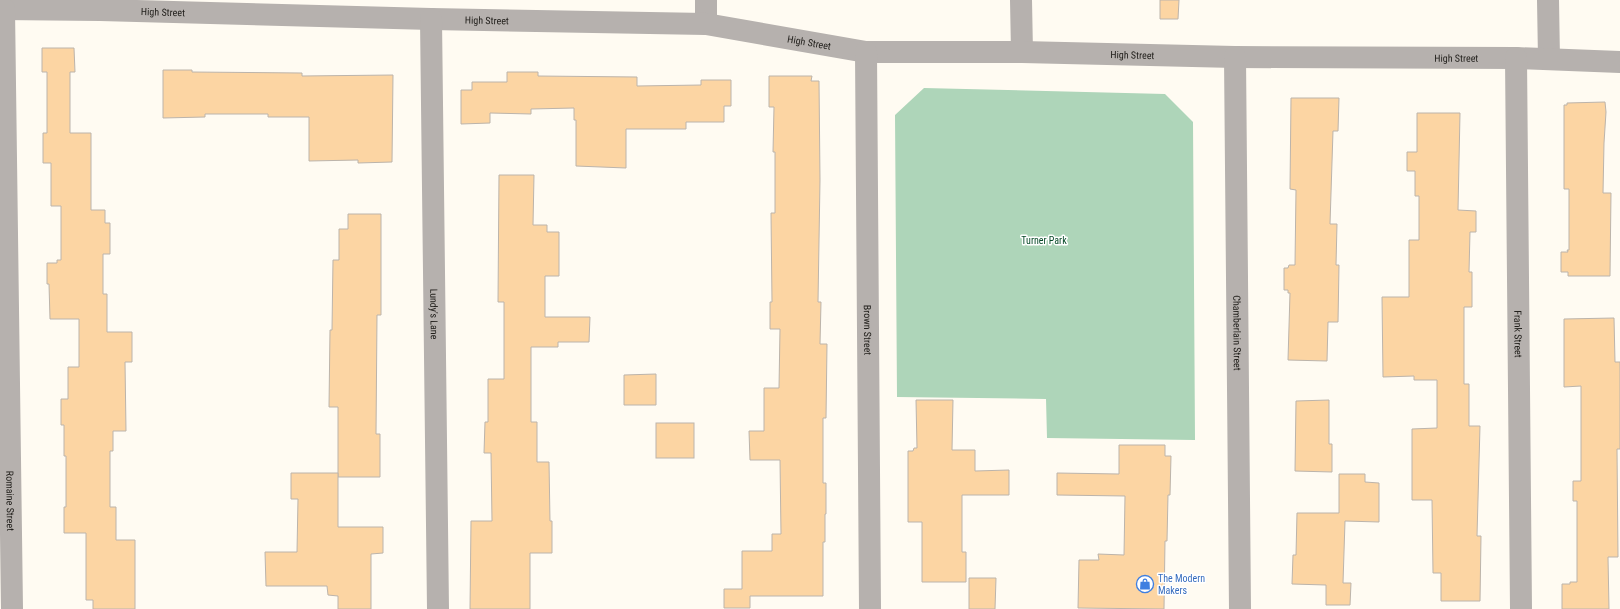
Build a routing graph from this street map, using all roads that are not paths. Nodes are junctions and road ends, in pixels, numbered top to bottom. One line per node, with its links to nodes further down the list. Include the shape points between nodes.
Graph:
1 (706, 0): 8 (street)
2 (1021, 0): 10 (street)
3 (1548, 0): 13 (street)
4 (100, 5): 5 (street, High Street); 6 (street, High Street)
5 (2, 9): 15 (street, Romaine Street)
6 (375, 9): 7 (street, High Street)
7 (431, 19): 8 (street, High Street); 16 (street, Lundy's Lane)
8 (706, 24): 9 (street, High Street)
9 (866, 52): 10 (street, High Street); 17 (street, Brown Street)
10 (1022, 52): 11 (street, High Street)
11 (1235, 57): 12 (street, High Street); 18 (street, Chamberlain Street)
12 (1516, 58): 13 (street, High Street); 19 (street, Frank Street)
13 (1549, 59): 14 (street, High Street)
14 (1620, 62)
15 (12, 609)
16 (438, 609)
17 (870, 609)
18 (1240, 609)
19 (1521, 609)

